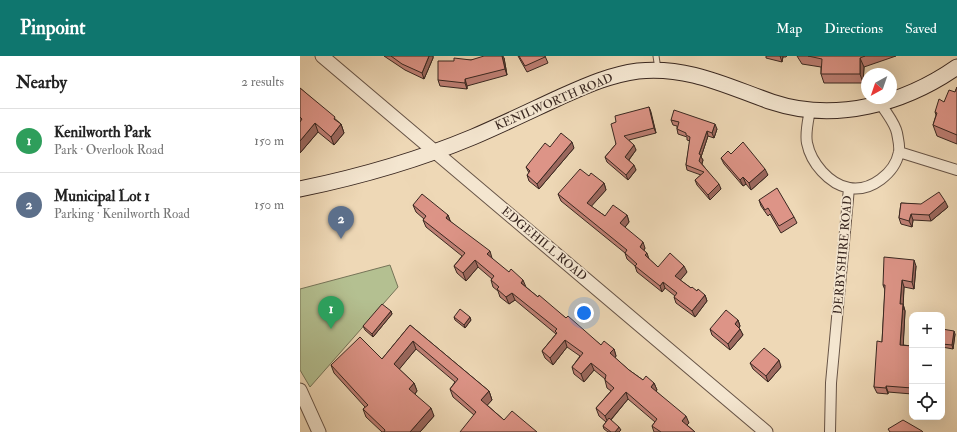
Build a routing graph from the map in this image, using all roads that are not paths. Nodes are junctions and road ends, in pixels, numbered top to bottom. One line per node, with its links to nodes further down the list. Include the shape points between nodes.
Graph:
1 (322, 56): 7 (street, EDGEHILL ROAD)
2 (657, 63): 6 (main road, KENILWORTH ROAD, via 680,72 705,77 773,102); 7 (main road, KENILWORTH ROAD, via 602,79)
3 (957, 67): 4 (main road, via 923,88)
4 (897, 98)
5 (881, 104): 6 (main road, via 845,110); 8 (street, via 897,132)
6 (810, 110): 10 (street, DERBYSHIRE ROAD, via 807,144 813,160 830,179)
7 (435, 152): 11 (main road, KENILWORTH ROAD, via 355,176); 14 (street, EDGEHILL ROAD)
8 (899, 152): 9 (street); 10 (street, via 890,171 880,180 868,186)
9 (957, 170)
10 (849, 188): 15 (street, DERBYSHIRE ROAD, via 831,383)
11 (300, 189)
12 (300, 390): 13 (street)
13 (319, 432)
14 (766, 432)
15 (830, 432)

